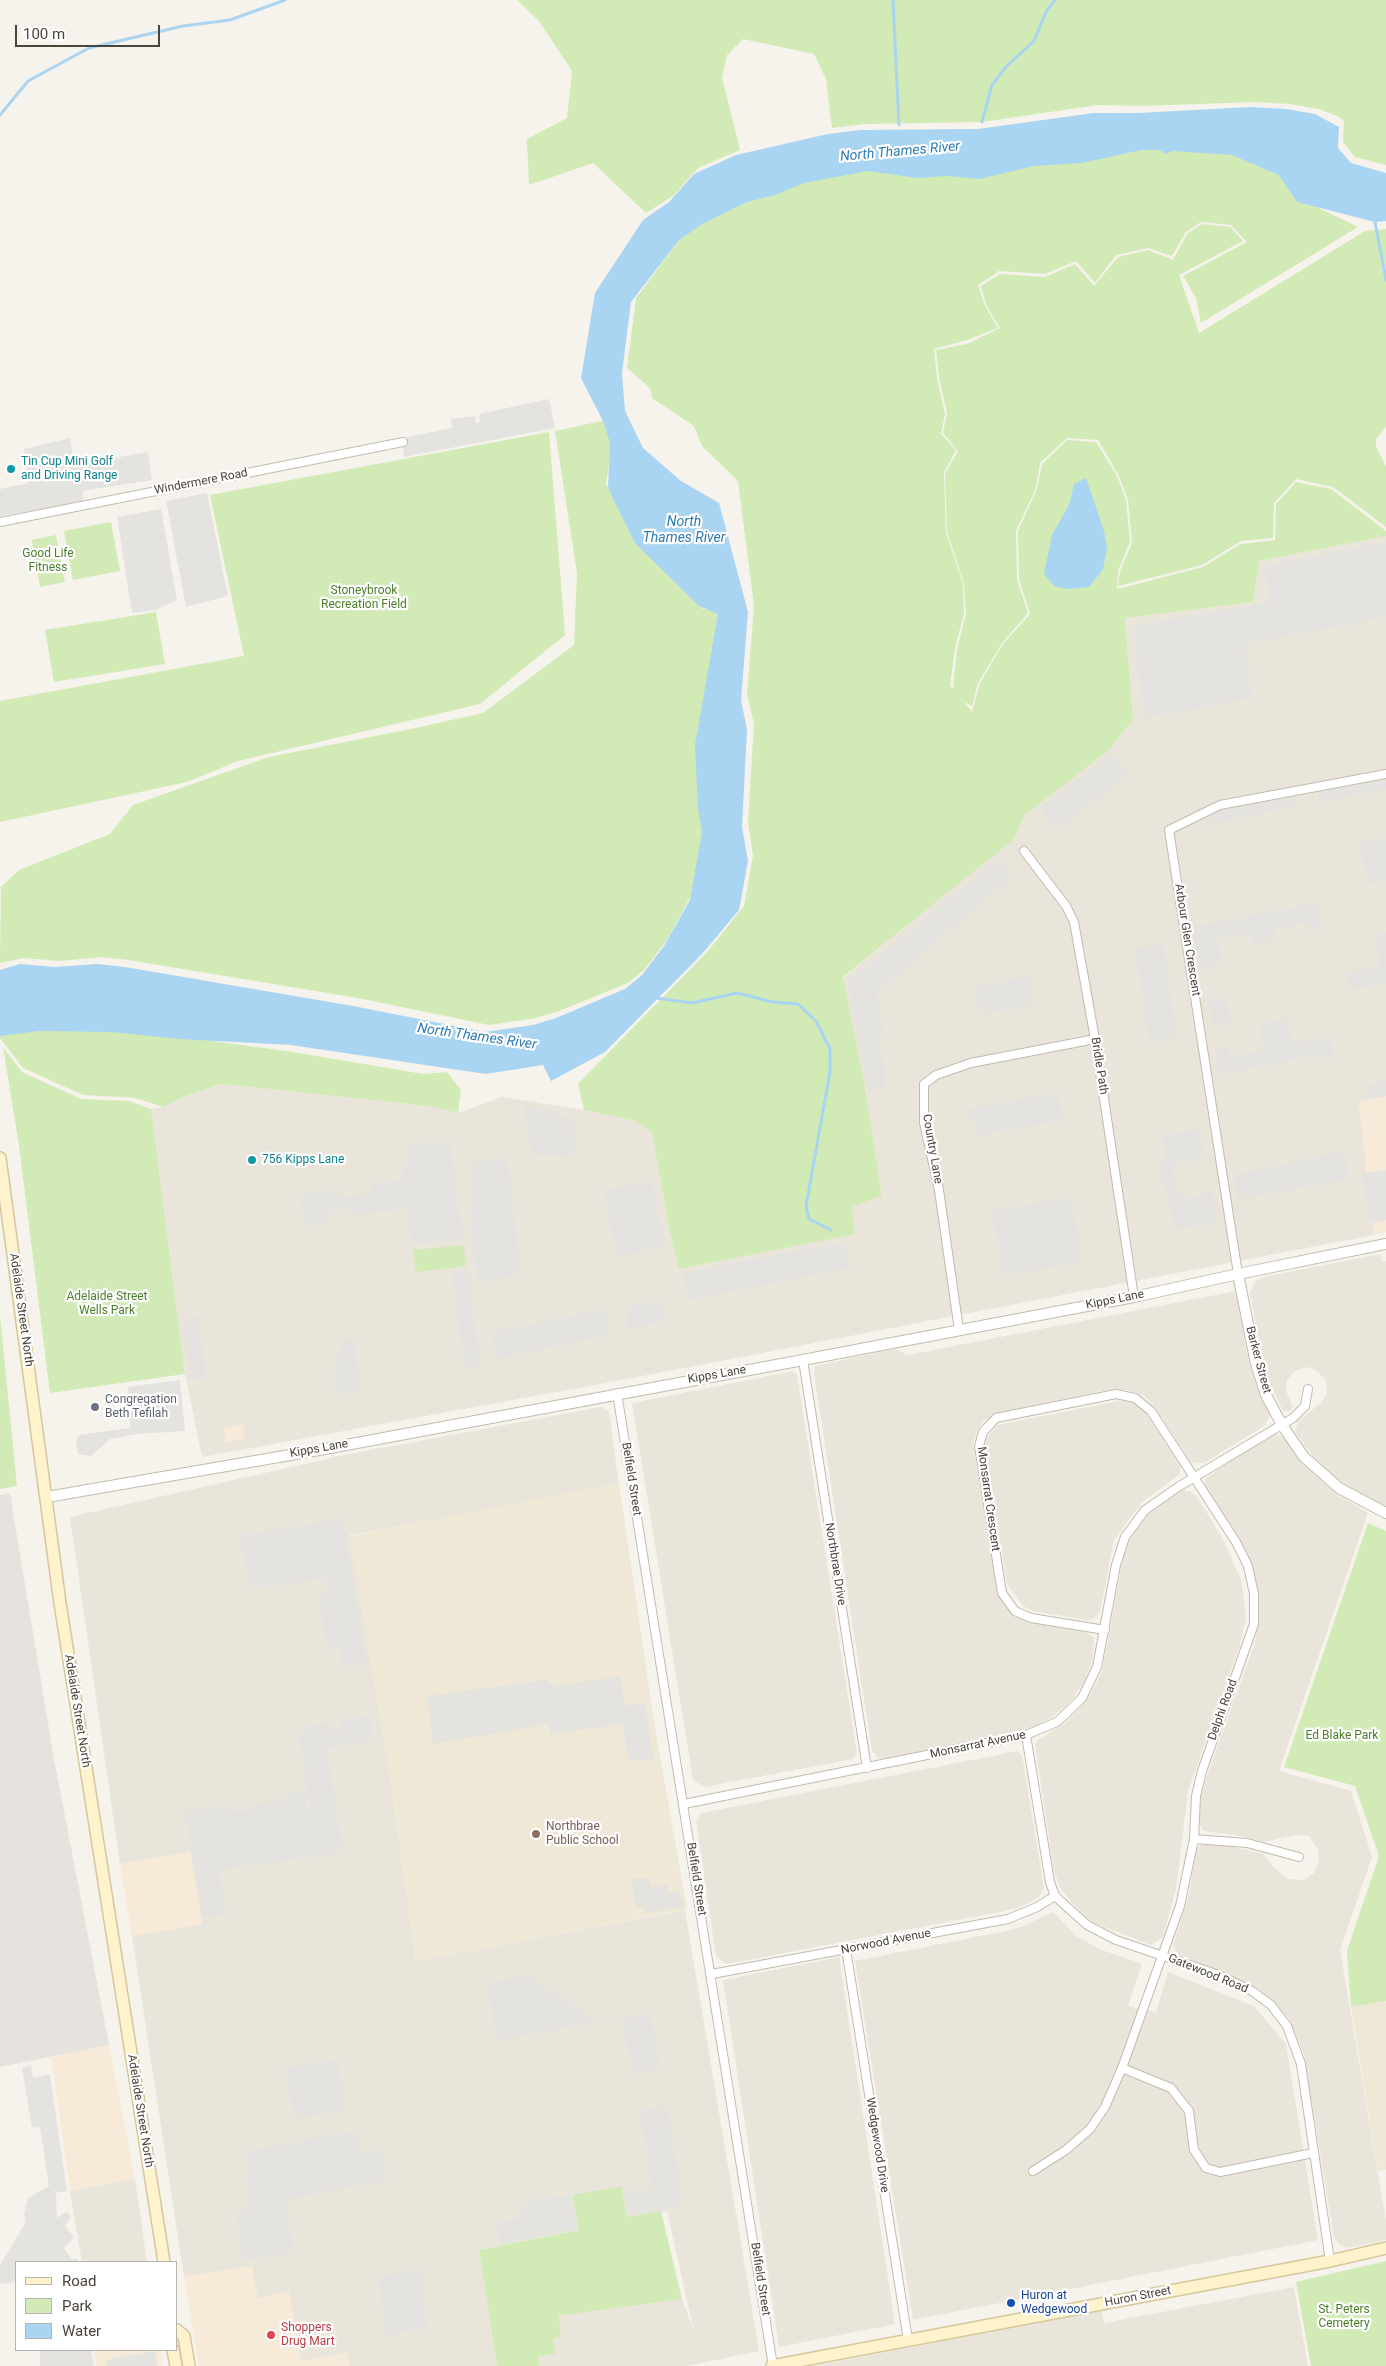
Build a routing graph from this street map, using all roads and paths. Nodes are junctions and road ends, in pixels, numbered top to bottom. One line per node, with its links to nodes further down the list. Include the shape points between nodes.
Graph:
1 (403, 442): 2 (street, Windermere Road)
2 (0, 522)
3 (1386, 774): 8 (street, Arbour Glen Crescent, via 1220,805 1169,830)
4 (1024, 851): 5 (street, Bridle Path, via 1072,916)
5 (1095, 1039): 9 (street, Bridle Path); 10 (street, Country Lane, via 971,1063 942,1072 924,1084 924,1123 939,1190)
6 (0, 1158): 16 (main road, Adelaide Street North)
7 (1386, 1244): 8 (street, Kipps Lane)
8 (1238, 1274): 9 (street, Kipps Lane); 14 (street, Barker Street, via 1256,1364 1266,1395)
9 (1134, 1297): 10 (street, Kipps Lane)
10 (959, 1330): 11 (street, Kipps Lane)
11 (803, 1360): 13 (street, Kipps Lane); 20 (street, Northbrae Drive)
12 (1308, 1389): 14 (street, Monsarrat Avenue, via 1305,1406)
13 (617, 1393): 16 (street, Kipps Lane, via 320,1450); 21 (street, Belfield Street)
14 (1282, 1426): 15 (street, Monsarrat Avenue); 17 (street, Barker Street, via 1304,1457 1340,1488)
15 (1194, 1477): 18 (street, Monsarrat Avenue, via 1145,1510 1125,1537 1116,1565); 18 (street, Monsarrat Crescent, via 1151,1411 1135,1398 1116,1394 996,1418 982,1432 979,1446 1002,1593 1016,1611 1031,1618); 22 (street, Delphi Road, via 1236,1542 1248,1566 1254,1594 1254,1624 1202,1771 1196,1796)
16 (47, 1497): 32 (main road, Adelaide Street North, via 78,1722)
17 (1386, 1513)
18 (1105, 1630): 19 (street, Monsarrat Avenue, via 1097,1667 1082,1698 1057,1722)
19 (1026, 1735): 20 (street, Monsarrat Avenue); 24 (street)
20 (867, 1768): 21 (street, Monsarrat Avenue)
21 (684, 1804): 27 (street, Belfield Street)
22 (1194, 1839): 23 (street, via 1247,1844); 26 (street, Delphi Road, via 1180,1906)
23 (1299, 1857)
24 (1055, 1896): 25 (street, Norwood Avenue, via 1008,1919); 26 (street, Gatewood Road, via 1087,1925 1116,1940)
25 (846, 1949): 27 (street, Norwood Avenue); 35 (street, Wedgewood Drive)
26 (1162, 1956): 28 (street, Delphi Road); 29 (street, Gatewood Road, via 1219,1975 1252,1991 1271,2005 1286,2026 1301,2064)
27 (712, 1974): 39 (street, Belfield Street)
28 (1122, 2068): 29 (street, via 1171,2088 1189,2111 1194,2150 1206,2168 1220,2172); 30 (street, Delphi Road, via 1105,2107 1090,2129 1066,2150)
29 (1313, 2153): 33 (street, Gatewood Road)
30 (1033, 2171)
31 (1386, 2248): 33 (main road, Huron Street)
32 (164, 2261)
33 (1330, 2261): 35 (main road, Huron Street)
34 (178, 2332): 38 (main road, via 184,2336)
35 (908, 2340): 39 (main road, Huron Street)
36 (173, 2351): 37 (main road)
37 (176, 2366)
38 (189, 2366)
39 (773, 2366)

